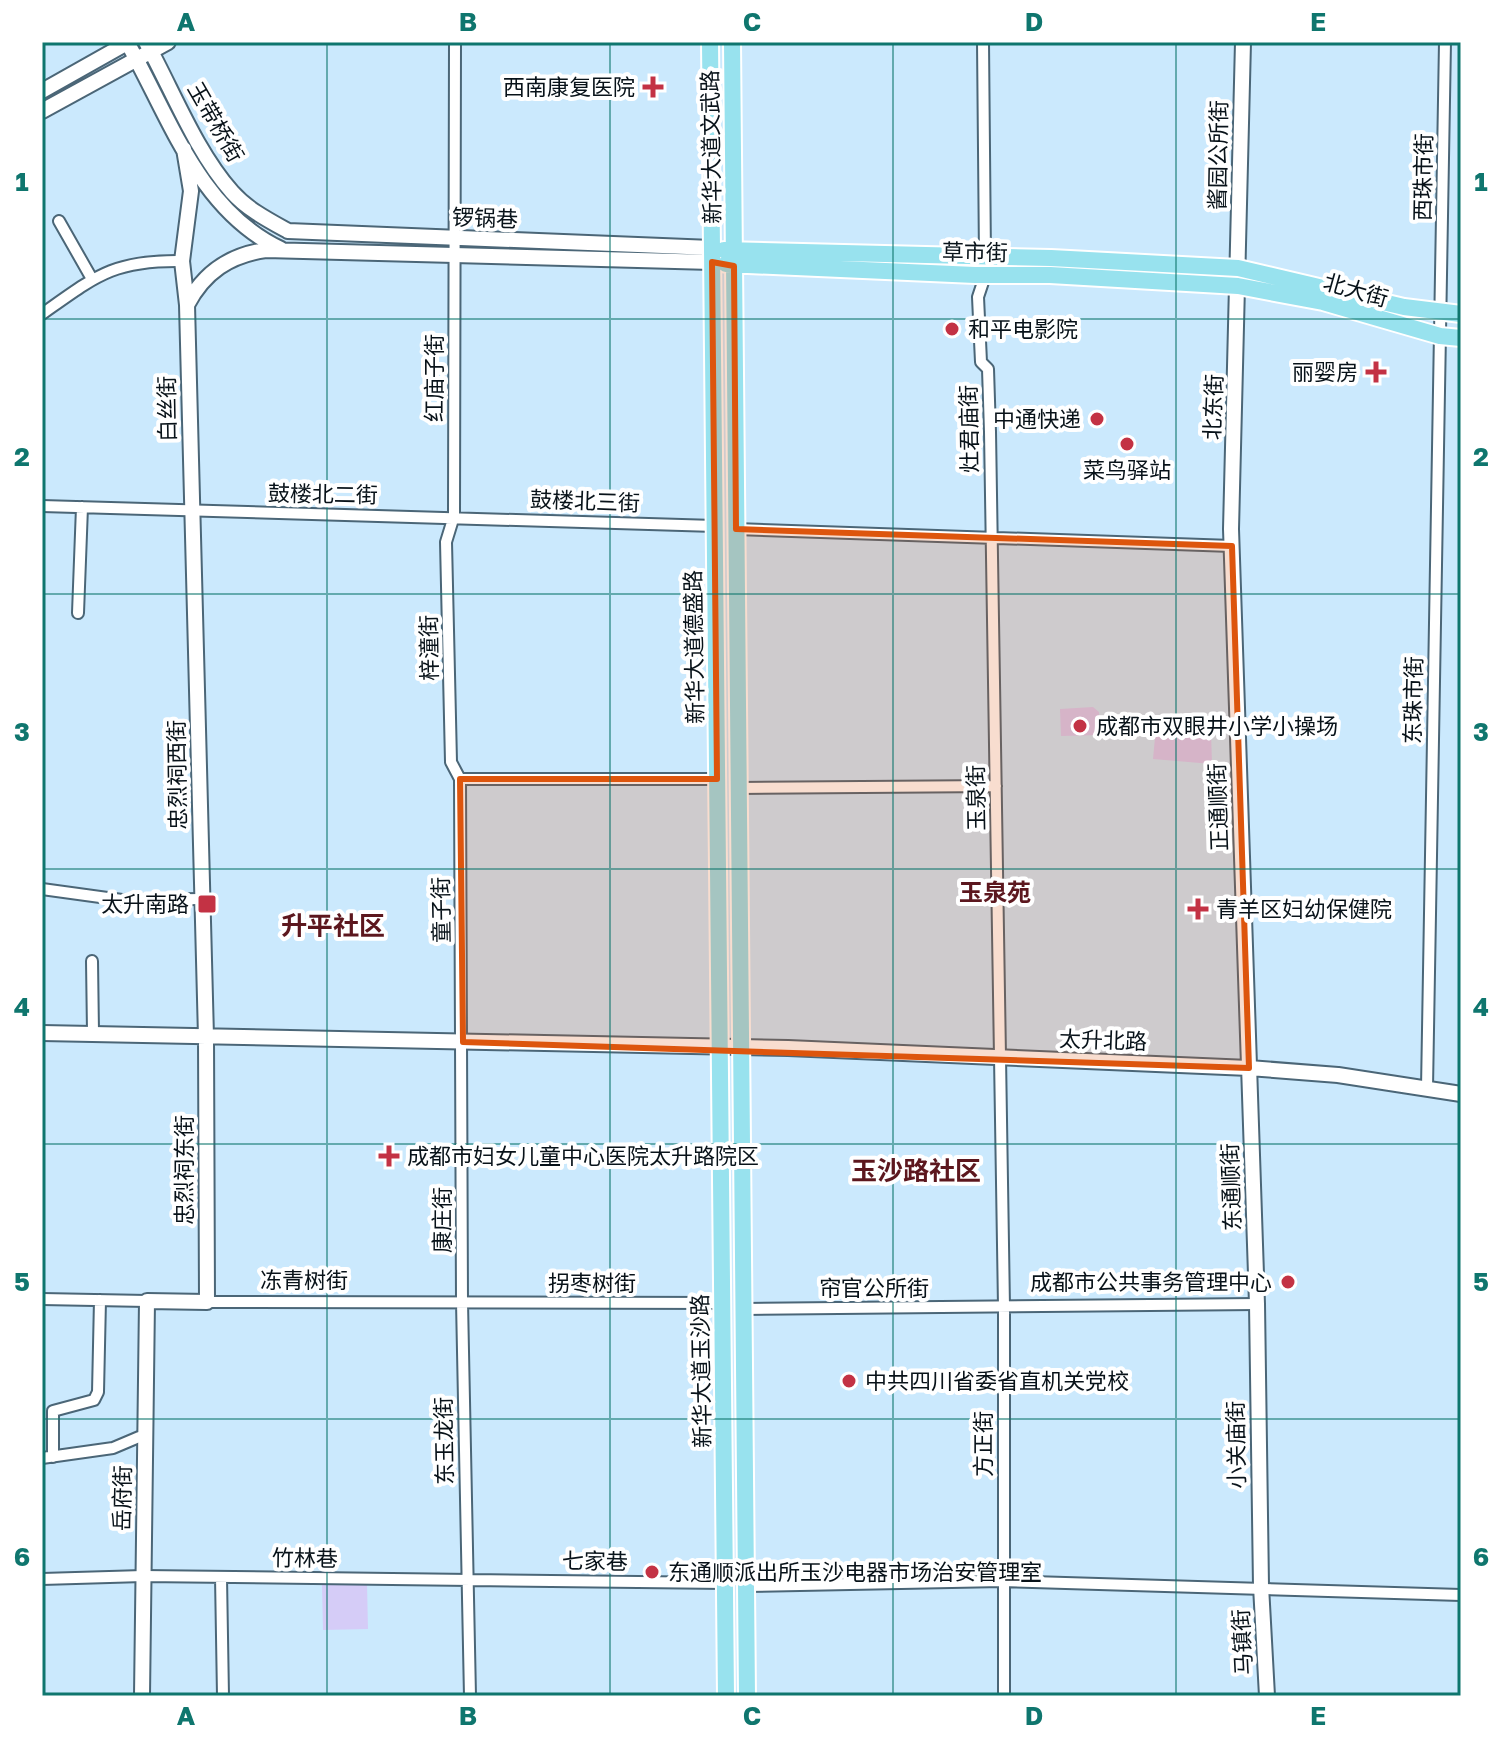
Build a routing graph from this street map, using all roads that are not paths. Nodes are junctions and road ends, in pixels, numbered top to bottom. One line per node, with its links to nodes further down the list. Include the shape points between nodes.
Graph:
1 (128, 42): 10 (street); 11 (street)
2 (168, 42): 9 (street)
3 (455, 42): 16 (street, 红庙子街)
4 (710, 42): 18 (main road, 新华大道文武路)
5 (732, 42): 21 (main road, 新华大道文武路)
6 (983, 42): 20 (street)
7 (1243, 42): 23 (street, 酱园公所街)
8 (1445, 42): 28 (street, 西珠市街)
9 (148, 46): 10 (street); 14 (street, 玉带桥街, via 207,156 233,193)
10 (136, 58): 12 (street); 13 (street)
11 (42, 91)
12 (42, 111)
13 (184, 149): 17 (street, via 226,210 264,240); 22 (street, 白丝街, via 191,191)
14 (260, 215): 16 (street, 锣锅巷, via 288,231)
15 (59, 221): 25 (street)
16 (453, 239): 18 (street, 锣锅巷); 19 (street, 红庙子街)
17 (290, 252): 19 (street, 锣锅巷); 27 (street, via 266,250 235,258 204,277)
18 (712, 255): 19 (street, 锣锅巷); 21 (main road, 草市街); 37 (main road, 新华大道德盛路)
19 (453, 256): 36 (street, 红庙子街)
20 (985, 257): 21 (main road, 草市街); 23 (main road, 草市街)
21 (734, 259): 24 (main road, 草市街); 38 (main road, 新华大道德盛路)
22 (182, 261): 25 (street, via 130,263); 27 (street, 白丝街)
23 (1238, 268): 26 (street, 北东街); 28 (main road, 北大街)
24 (985, 276): 26 (main road, 草市街); 39 (street, 灶君庙街, via 978,297 981,362 988,369)
25 (92, 279): 29 (street)
26 (1238, 286): 31 (main road, 北大街, via 1323,302); 40 (street, 北东街)
27 (187, 305): 35 (street, 白丝街)
28 (1440, 312): 30 (main road, 北大街); 31 (street, 东珠市街)
29 (42, 314)
30 (1461, 314)
31 (1440, 336): 32 (main road, 北大街); 57 (street, 东珠市街)
32 (1461, 338)
33 (42, 506): 34 (street, 鼓楼北二街)
34 (82, 507): 35 (street, 鼓楼北二街); 41 (street)
35 (192, 512): 36 (street, 鼓楼北二街); 47 (street, 忠烈祠西街)
36 (454, 516): 37 (street, 鼓楼北三街); 42 (street, 梓潼街, via 446,542 451,762)
37 (715, 526): 43 (main road, 新华大道德盛路)
38 (736, 529): 39 (street); 45 (main road, 新华大道德盛路)
39 (992, 538): 40 (street); 44 (street, 玉泉街)
40 (1232, 546): 56 (street, 正通顺街)
41 (78, 613)
42 (460, 779): 43 (street); 52 (street, 童子街)
43 (717, 779): 53 (main road, 新华大道德盛路)
44 (996, 786): 45 (street); 55 (street, 玉泉街)
45 (739, 788): 54 (main road, 新华大道德盛路)
46 (42, 889): 47 (street, via 122,900)
47 (202, 899): 51 (street, 忠烈祠西街)
48 (92, 961): 49 (street)
49 (93, 1032): 50 (street); 51 (street)
50 (42, 1033)
51 (206, 1037): 52 (street); 62 (street, 忠烈祠东街)
52 (463, 1042): 53 (street); 63 (street, 康庄街)
53 (720, 1045): 54 (street); 64 (main road, 新华大道玉沙路)
54 (741, 1046): 55 (street, 太升北路); 67 (main road, 新华大道玉沙路)
55 (1001, 1057): 56 (street, 太升北路); 66 (street, 玉泉街)
56 (1249, 1068): 57 (street, 太升北路); 65 (street, 东通顺街)
57 (1427, 1088): 58 (street, 太升北路)
58 (1461, 1094)
59 (42, 1299): 60 (street)
60 (100, 1300): 61 (street); 69 (street, via 98,1392 94,1400 53,1411)
61 (147, 1301): 62 (street, 冻青树街); 70 (street, 岳府街)
62 (207, 1302): 63 (street, 冻青树街)
63 (462, 1302): 64 (street, 拐枣树街); 73 (street, 东玉龙街)
64 (722, 1303): 75 (main road, 新华大道玉沙路)
65 (1257, 1304): 66 (street, 帘官公所街); 77 (street, 小关庙街)
66 (1004, 1307): 67 (street, 帘官公所街); 74 (street, 方正街)
67 (744, 1309): 76 (main road, 新华大道玉沙路)
68 (139, 1437): 69 (street, via 113,1448)
69 (48, 1457)
70 (143, 1576): 71 (street, 竹林巷); 72 (street, 竹林巷); 79 (street, 岳府街)
71 (221, 1577): 73 (street, 竹林巷); 80 (street)
72 (42, 1579)
73 (466, 1580): 75 (street, 七家巷); 81 (street, 东玉龙街)
74 (1002, 1581): 76 (street); 77 (street); 84 (street, 方正街)
75 (725, 1583): 82 (main road, 新华大道玉沙路)
76 (746, 1586): 83 (main road, 新华大道玉沙路)
77 (1261, 1586): 78 (street); 85 (street, 马镇街)
78 (1461, 1595)
79 (142, 1696)
80 (223, 1696)
81 (470, 1696)
82 (726, 1696)
83 (747, 1696)
84 (1004, 1696)
85 (1267, 1696)

